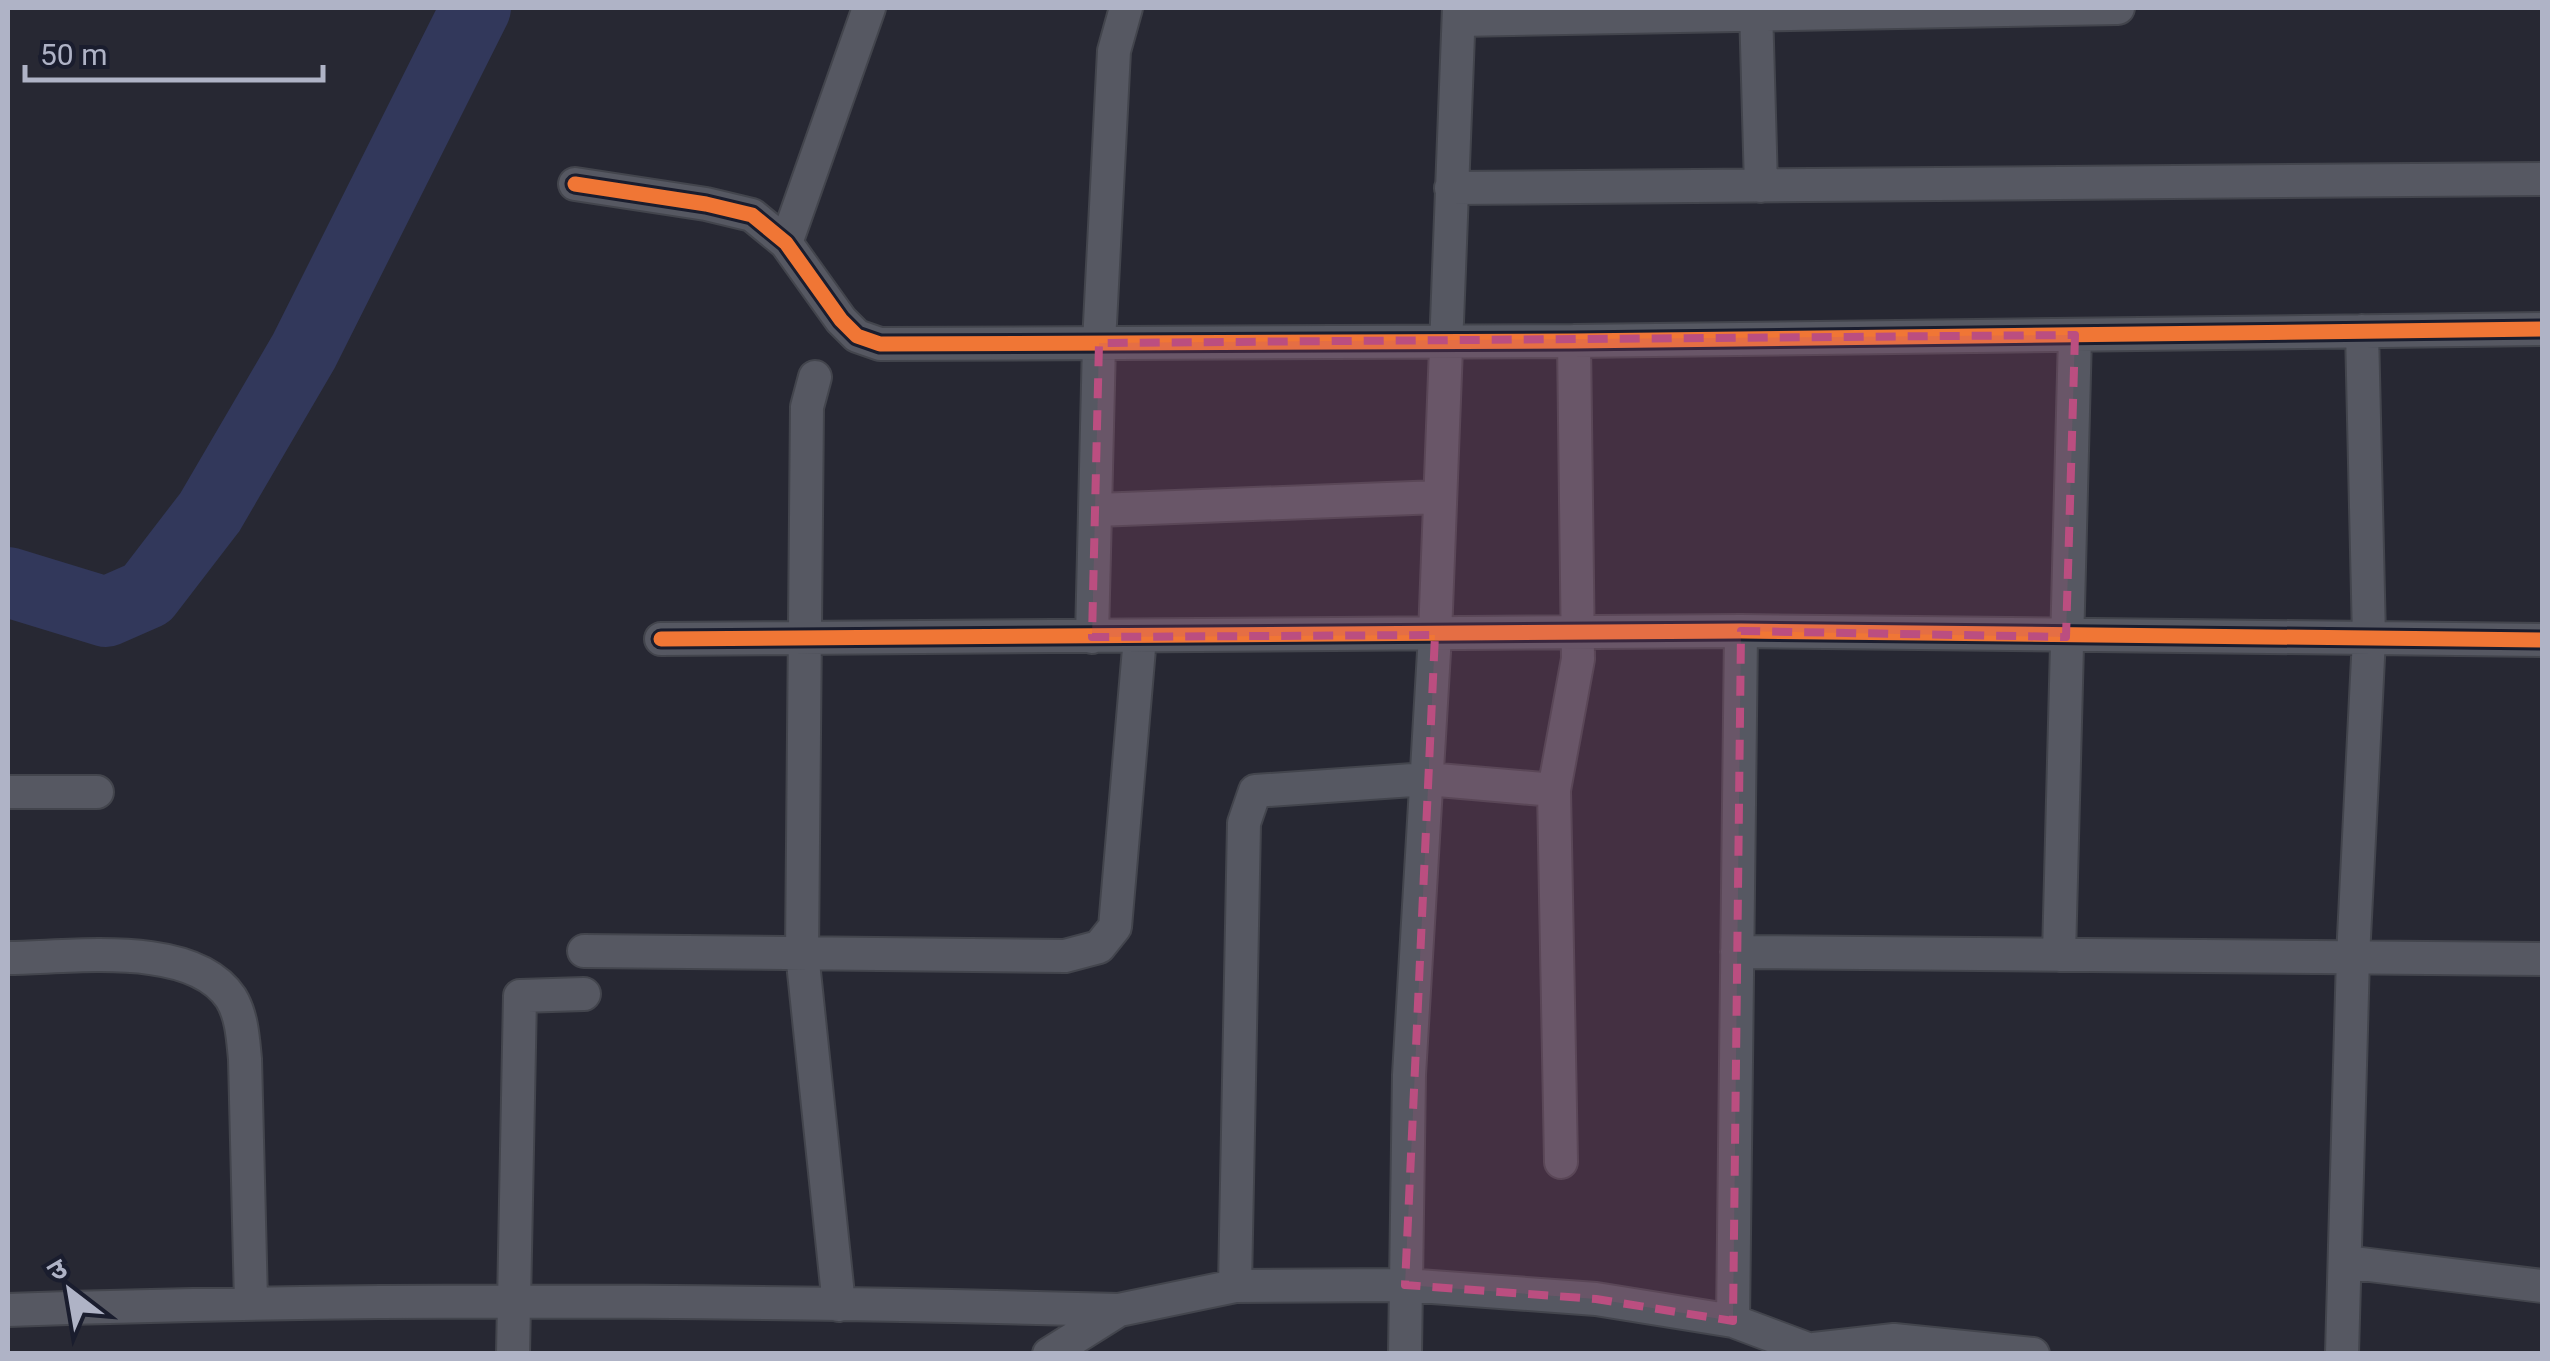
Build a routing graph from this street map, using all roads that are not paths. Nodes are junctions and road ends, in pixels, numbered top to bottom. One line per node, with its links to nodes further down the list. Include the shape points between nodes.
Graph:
1 (869, 8): 10 (street)
2 (1126, 8): 16 (street, via 1114,52)
3 (2118, 8): 4 (street)
4 (1755, 11): 5 (street); 8 (street)
5 (1459, 14): 9 (street)
6 (2542, 180): 8 (street)
7 (574, 184): 10 (street, via 752,215)
8 (1761, 186): 9 (street)
9 (1451, 188): 15 (street)
10 (786, 243): 16 (street, via 841,320 857,336 880,344)
11 (2542, 330): 12 (street)
12 (2362, 332): 13 (street); 26 (street)
13 (2075, 335): 14 (street); 25 (street)
14 (1574, 341): 15 (street); 21 (street)
15 (1446, 342): 16 (street); 18 (street)
16 (1099, 344): 19 (street)
17 (815, 378): 27 (street, via 807,408)
18 (1439, 496): 19 (street); 22 (street)
19 (1097, 510): 23 (street)
20 (1740, 631): 21 (street); 25 (street); 35 (street)
21 (1577, 634): 22 (street); 31 (street)
22 (1436, 635): 24 (street); 30 (street)
23 (1092, 637): 24 (street); 27 (street)
24 (1140, 637): 36 (street, via 1114,927 1099,947 1064,956)
25 (2066, 637): 26 (street); 37 (street)
26 (2369, 638): 29 (street); 38 (street)
27 (804, 639): 28 (street); 36 (street)
28 (661, 640)
29 (2542, 640)
30 (1427, 779): 31 (street); 44 (street, via 1409,1075); 45 (street, via 1254,791 1244,824)
31 (1554, 790): 42 (street)
32 (8, 792): 33 (street)
33 (97, 792)
34 (584, 951): 36 (street)
35 (1737, 952): 37 (street); 52 (street)
36 (802, 953): 49 (street)
37 (2058, 954): 38 (street)
38 (2352, 957): 40 (street); 43 (street)
39 (8, 958): 48 (street, via 156,957 208,977 230,997 246,1059)
40 (2542, 959)
41 (584, 994): 47 (street, via 520,996)
42 (1561, 1162)
43 (2345, 1262): 46 (street); 58 (street)
44 (1405, 1284): 45 (street); 52 (street, via 1596,1299); 56 (street)
45 (1234, 1286): 51 (street)
46 (2542, 1286)
47 (513, 1301): 48 (street); 49 (street); 54 (street)
48 (251, 1302): 50 (street)
49 (839, 1305): 51 (street)
50 (8, 1310)
51 (1119, 1310): 55 (street)
52 (1732, 1321): 53 (street)
53 (1818, 1351): 57 (street, via 1894,1340)
54 (513, 1354)
55 (1049, 1354)
56 (1406, 1354)
57 (2034, 1354)
58 (2342, 1354)

